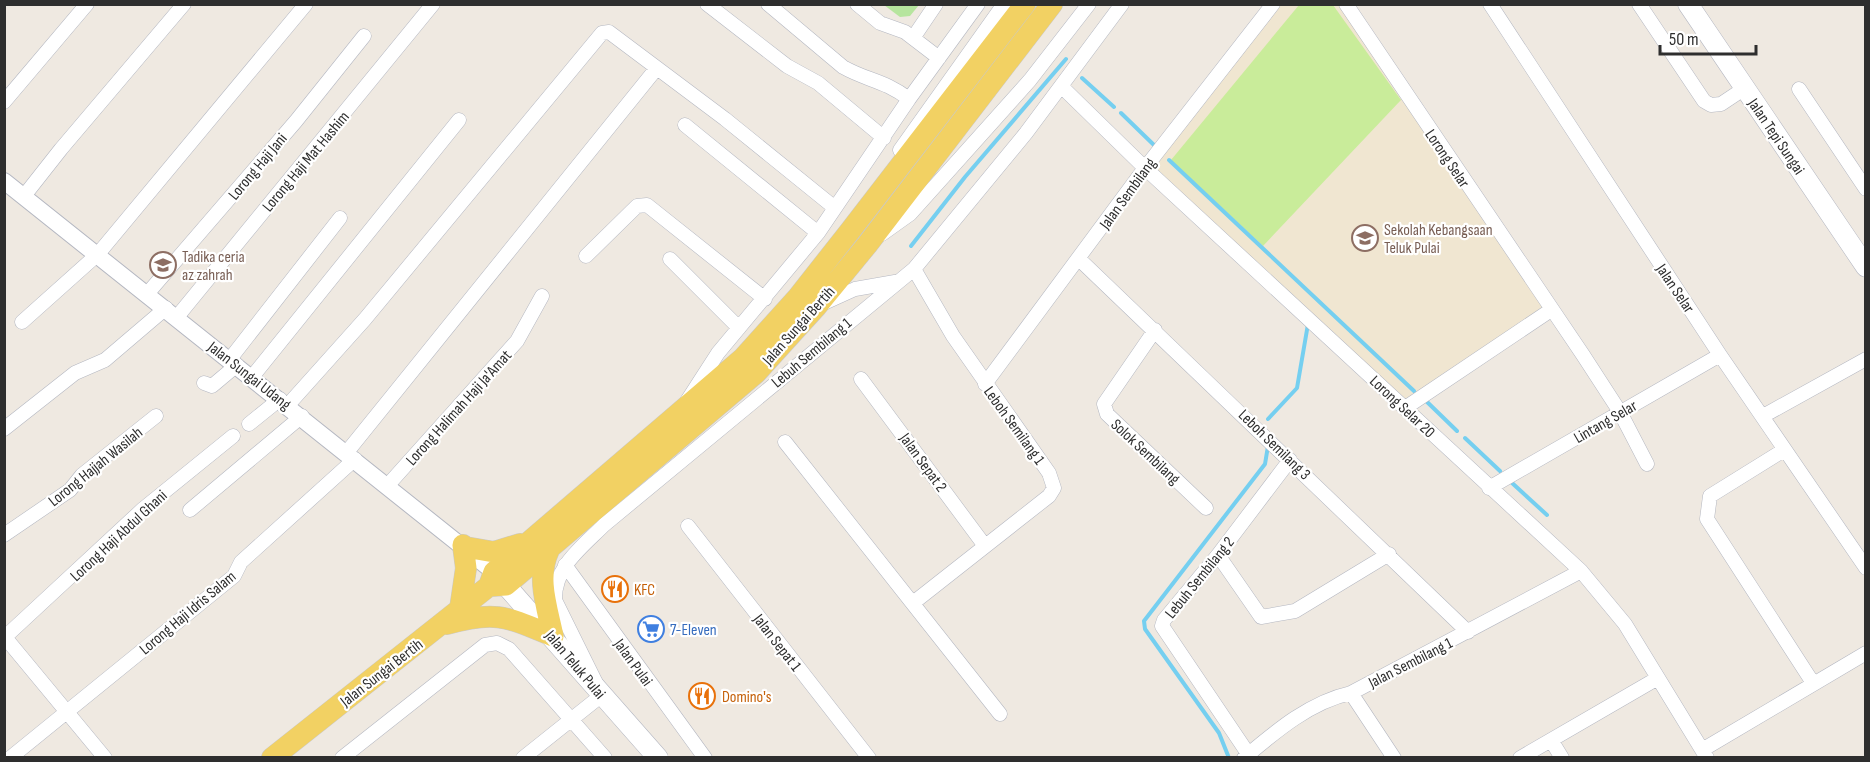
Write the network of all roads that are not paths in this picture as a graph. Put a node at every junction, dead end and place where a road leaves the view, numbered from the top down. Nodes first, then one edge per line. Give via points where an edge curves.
1 (87, 4) edge
2 (184, 4) edge
3 (306, 4) edge
4 (433, 4) edge
5 (707, 4) edge
6 (768, 4) edge
7 (857, 4) edge
8 (936, 4) edge
9 (978, 4) edge
10 (1004, 4) edge
11 (1024, 4) edge
12 (1052, 4) edge
13 (1089, 4) edge
14 (1122, 4) edge
15 (1273, 4) edge
16 (1346, 4) edge
17 (1490, 4) edge
18 (1640, 4) edge
19 (1688, 4) edge
20 (364, 36) dead end
21 (913, 38) junction
22 (939, 58) junction
23 (656, 69) junction
24 (1061, 86) junction
25 (1744, 88) junction
26 (1799, 88) dead end
27 (909, 99) junction
28 (4, 102) edge
29 (459, 120) dead end
30 (685, 125) dead end
31 (884, 138) junction
32 (1145, 168) junction
33 (4, 181) edge
34 (1866, 189) edge
35 (24, 196) junction
36 (835, 208) junction
37 (340, 218) dead end
38 (850, 231) junction
39 (818, 233) junction
40 (867, 245) junction
41 (98, 254) junction
42 (586, 256) dead end
43 (670, 259) dead end
44 (1079, 259) junction
45 (1866, 267) edge
46 (914, 269) junction
47 (897, 281) junction
48 (147, 294) junction
49 (542, 296) dead end
50 (765, 299) junction
51 (816, 307) junction
52 (1551, 310) junction
53 (171, 313) junction
54 (22, 322) dead end
55 (739, 328) junction
56 (1155, 330) junction
57 (1720, 355) junction
58 (1866, 358) edge
59 (233, 362) junction
60 (252, 377) junction
61 (861, 379) dead end
62 (204, 383) dead end
63 (985, 384) junction
64 (284, 402) junction
65 (1405, 408) junction
66 (1620, 412) junction
67 (679, 415) junction
68 (156, 416) dead end
69 (1763, 416) junction
70 (302, 417) junction
71 (249, 424) dead end
72 (4, 429) edge
73 (233, 436) dead end
74 (785, 442) dead end
75 (1784, 450) junction
76 (351, 456) junction
77 (1290, 460) junction
78 (1647, 464) dead end
79 (388, 485) junction
80 (1489, 488) junction
81 (1206, 508) dead end
82 (190, 510) dead end
83 (688, 526) dead end
84 (4, 535) edge
85 (542, 543) junction
86 (464, 546) junction
87 (985, 546) junction
88 (1389, 554) junction
89 (1218, 555) junction
90 (565, 565) junction
91 (1866, 568) edge
92 (1581, 571) junction
93 (497, 581) junction
94 (913, 603) junction
95 (460, 609) junction
96 (438, 626) junction
97 (1468, 632) junction
98 (553, 636) junction
99 (5, 637) edge
100 (1866, 653) edge
101 (1658, 678) junction
102 (1813, 683) junction
103 (1351, 693) junction
104 (602, 695) junction
105 (66, 710) junction
106 (1000, 714) dead end
107 (571, 718) junction
108 (1551, 740) junction
109 (1705, 754) edge
110 (1248, 756) edge
111 (10, 758) edge
112 (105, 758) edge
113 (272, 758) edge
114 (342, 758) edge
115 (524, 758) edge
116 (605, 758) edge
117 (658, 758) edge
118 (705, 758) edge
119 (869, 758) edge
120 (1394, 758) edge
121 (1520, 758) edge
122 (1562, 758) edge

1 - 28 street
2 - 35 street
3 - 41 street
4 - 53 street, Lorong Haji Mat Hashim
5 - 31 street via 787,66 818,83
6 - 27 street via 843,68 881,81
7 - 21 street via 880,23
8 - 21 street
9 - 22 street
10 - 38 street via 875,183
11 - 38 main road, Jalan Sungai Bertih
12 - 40 main road, Jalan Sungai Bertih
13 - 40 street via 1030,80 910,214
14 - 24 street, Lebuh Sembilang 1
15 - 32 street, Jalan Sembilang
16 - 52 street, Lorong Selar
17 - 57 street, Jalan Selar
18 - 25 street via 1704,100 1711,105 1721,104
19 - 25 main road, Jalan Tepi Sungai
20 - 48 street, Lorong Haji Jani
21 - 22 street
22 - 27 street
23 - 36 street
23 - 64 street via 609,32 602,33 365,320
23 - 76 street, Lorong Haji Idris Salam
24 - 32 street, Lorong Selar 20
24 - 46 street, Lebuh Sembilang 1
25 - 45 main road, Jalan Tepi Sungai
26 - 34 street
27 - 31 street
29 - 60 street
30 - 39 street
31 - 36 street
32 - 44 street, Jalan Sembilang
32 - 65 street, Lorong Selar 20
33 - 35 street, Jalan Sungai Udang
35 - 41 street, Jalan Sungai Udang
36 - 39 street
37 - 59 street
38 - 67 main road, Jalan Sungai Bertih via 743,358
39 - 50 street
40 - 51 main road, Jalan Sungai Bertih
41 - 48 street, Jalan Sungai Udang
41 - 54 street
42 - 50 street via 638,206 647,206
43 - 55 street
44 - 56 street, Leboh Semilang 3
44 - 63 street, Jalan Sembilang
46 - 47 street, Lebuh Sembilang 1
46 - 63 street, Leboh Semilang 1 via 937,313
47 - 51 street via 855,289
47 - 90 street, Lebuh Sembilang 1 via 604,525
48 - 53 street, Jalan Sungai Udang
49 - 79 street, Lorong Halimah Haji Ja'Amat via 517,341
50 - 55 street
51 - 85 main road, Jalan Sungai Bertih via 756,373
52 - 65 street
52 - 66 street, Lorong Selar
53 - 59 street, Jalan Sungai Udang
53 - 72 street, Lorong Haji Mat Hashim via 105,360 75,373
55 - 67 street via 694,386
56 - 77 street, Leboh Semilang 3
56 - 81 street, Solok Sembilang via 1104,404 1107,414
57 - 66 street, Lintang Selar
57 - 69 street, Jalan Selar
58 - 69 street
59 - 60 street, Jalan Sungai Udang
59 - 62 street via 212,386
60 - 64 street, Jalan Sungai Udang
61 - 87 street, Jalan Sepat 2
63 - 87 street, Leboh Semilang 1 via 1049,472 1054,488
64 - 70 street, Jalan Sungai Udang
64 - 71 street
65 - 80 street, Lorong Selar 20
66 - 78 street, Lorong Selar
66 - 80 street, Lintang Selar
67 - 85 main road, Jalan Sungai Bertih
68 - 84 street, Lorong Hajjah Wasilah via 82,475 70,490
69 - 75 street, Jalan Selar
70 - 76 street, Jalan Sungai Udang
70 - 82 street
73 - 99 street, Lorong Haji Abdul Ghani via 143,509
74 - 94 street
75 - 91 street, Jalan Selar
75 - 102 street via 1710,496 1707,519
76 - 79 street, Jalan Sungai Udang
76 - 105 street, Lorong Haji Idris Salam via 241,562 234,576
77 - 88 street, Leboh Semilang 3
77 - 89 street, Lebuh Sembilang 2
79 - 86 street, Jalan Sungai Udang
80 - 92 street, Lorong Selar 20
83 - 119 street, Jalan Sepat 1
85 - 86 main road via 494,552
85 - 93 main road, Jalan Sungai Bertih
85 - 98 main road via 542,579
86 - 93 street, Jalan Sungai Udang
86 - 95 main road via 466,568
87 - 94 street, Leboh Semilang 1
88 - 89 street via 1295,611 1274,617 1261,617
88 - 97 street, Leboh Semilang 3
89 - 110 street, Lebuh Sembilang 2 via 1162,626
90 - 104 street, Lebuh Sembilang 1 via 555,585 555,600
90 - 118 street, Jalan Pulai
92 - 97 street, Jalan Sembilang 1
92 - 101 street, Lorong Selar 20 via 1624,624
93 - 95 main road, Jalan Sungai Bertih
93 - 98 main road, Jalan Teluk Pulai
94 - 106 street
95 - 96 main road, Jalan Sungai Bertih
96 - 98 main road via 478,615 496,616
96 - 113 main road, Jalan Sungai Bertih
97 - 103 street, Jalan Sembilang 1
98 - 104 main road, Jalan Teluk Pulai
99 - 105 street
100 - 102 street
101 - 108 street
101 - 109 street, Lorong Selar 20
102 - 109 street
103 - 110 street, Jalan Sembilang 1 via 1332,697 1298,715
103 - 120 street
104 - 107 street
104 - 117 main road, Jalan Teluk Pulai
105 - 111 street, Lorong Haji Idris Salam
105 - 112 street
107 - 114 street via 509,649 497,643 485,645
107 - 115 street
107 - 116 street
108 - 121 street
108 - 122 street

